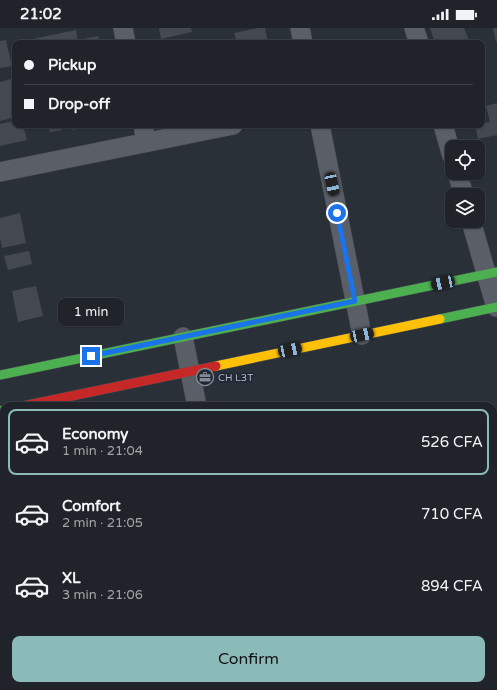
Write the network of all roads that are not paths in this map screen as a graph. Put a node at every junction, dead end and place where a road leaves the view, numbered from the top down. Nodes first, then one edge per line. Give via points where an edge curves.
1 (123, 28) edge
2 (300, 28) edge
3 (414, 28) edge
4 (125, 40) edge
5 (302, 40) edge
6 (418, 40) edge
7 (204, 128) edge
8 (321, 128) edge
9 (444, 128) edge
10 (145, 134) edge
11 (447, 140) edge
12 (0, 172) edge
13 (474, 228) edge
14 (492, 273) edge
15 (355, 301) junction
16 (496, 307) edge
17 (362, 335) junction
18 (183, 337) junction
19 (190, 371) junction
20 (0, 375) edge
21 (42, 402) edge
22 (196, 402) edge

1 - 4 street
2 - 5 street
3 - 6 street
7 - 10 street
8 - 15 street
9 - 11 street
10 - 12 street
13 - 14 street
14 - 15 street
14 - 16 street
15 - 17 street
15 - 18 street
16 - 17 street
17 - 19 street
18 - 19 street
18 - 20 street
19 - 21 street
19 - 22 street

